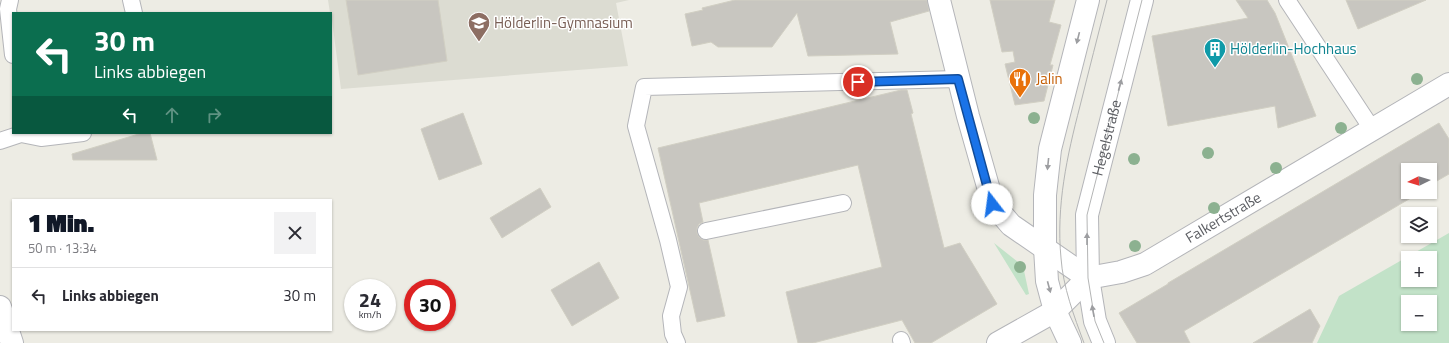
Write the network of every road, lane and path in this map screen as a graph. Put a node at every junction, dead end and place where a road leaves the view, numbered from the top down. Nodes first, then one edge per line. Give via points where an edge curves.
1 (10, 0) edge
2 (131, 0) edge
3 (939, 0) edge
4 (1088, 0) edge
5 (1142, 0) edge
6 (1287, 0) edge
7 (134, 12) edge
8 (12, 46) edge
9 (958, 79) junction
10 (1449, 84) edge
11 (1372, 129) junction
12 (18, 134) edge
13 (25, 134) edge
14 (75, 134) edge
15 (0, 141) edge
16 (843, 204) dead end
17 (706, 231) dead end
18 (1045, 248) junction
19 (1088, 278) junction
20 (0, 307) edge
21 (1055, 311) junction
22 (12, 343) edge
23 (677, 343) edge
24 (998, 343) edge
25 (1070, 343) edge
26 (1104, 343) edge

1 - 8 lane via 8,9
2 - 7 lane
3 - 9 street
4 -> 18 street via 1050,149 1045,196
19 -> 5 street, Hegelstraße via 1087,215
6 - 11 lane
9 - 18 street via 992,204 1011,225
9 - 23 lane via 644,87 636,126 673,239 679,287 671,316
10 - 11 street, Falkertstraße
11 - 19 street, Falkertstraße via 1145,264 1121,272
12 - 15 lane
13 - 14 lane via 41,138
16 - 17 lane
18 - 19 street
18 -> 21 street via 1047,281
19 - 21 street
26 -> 19 street, Hegelstraße via 1095,321
20 - 22 street
21 - 24 street
21 - 25 street

